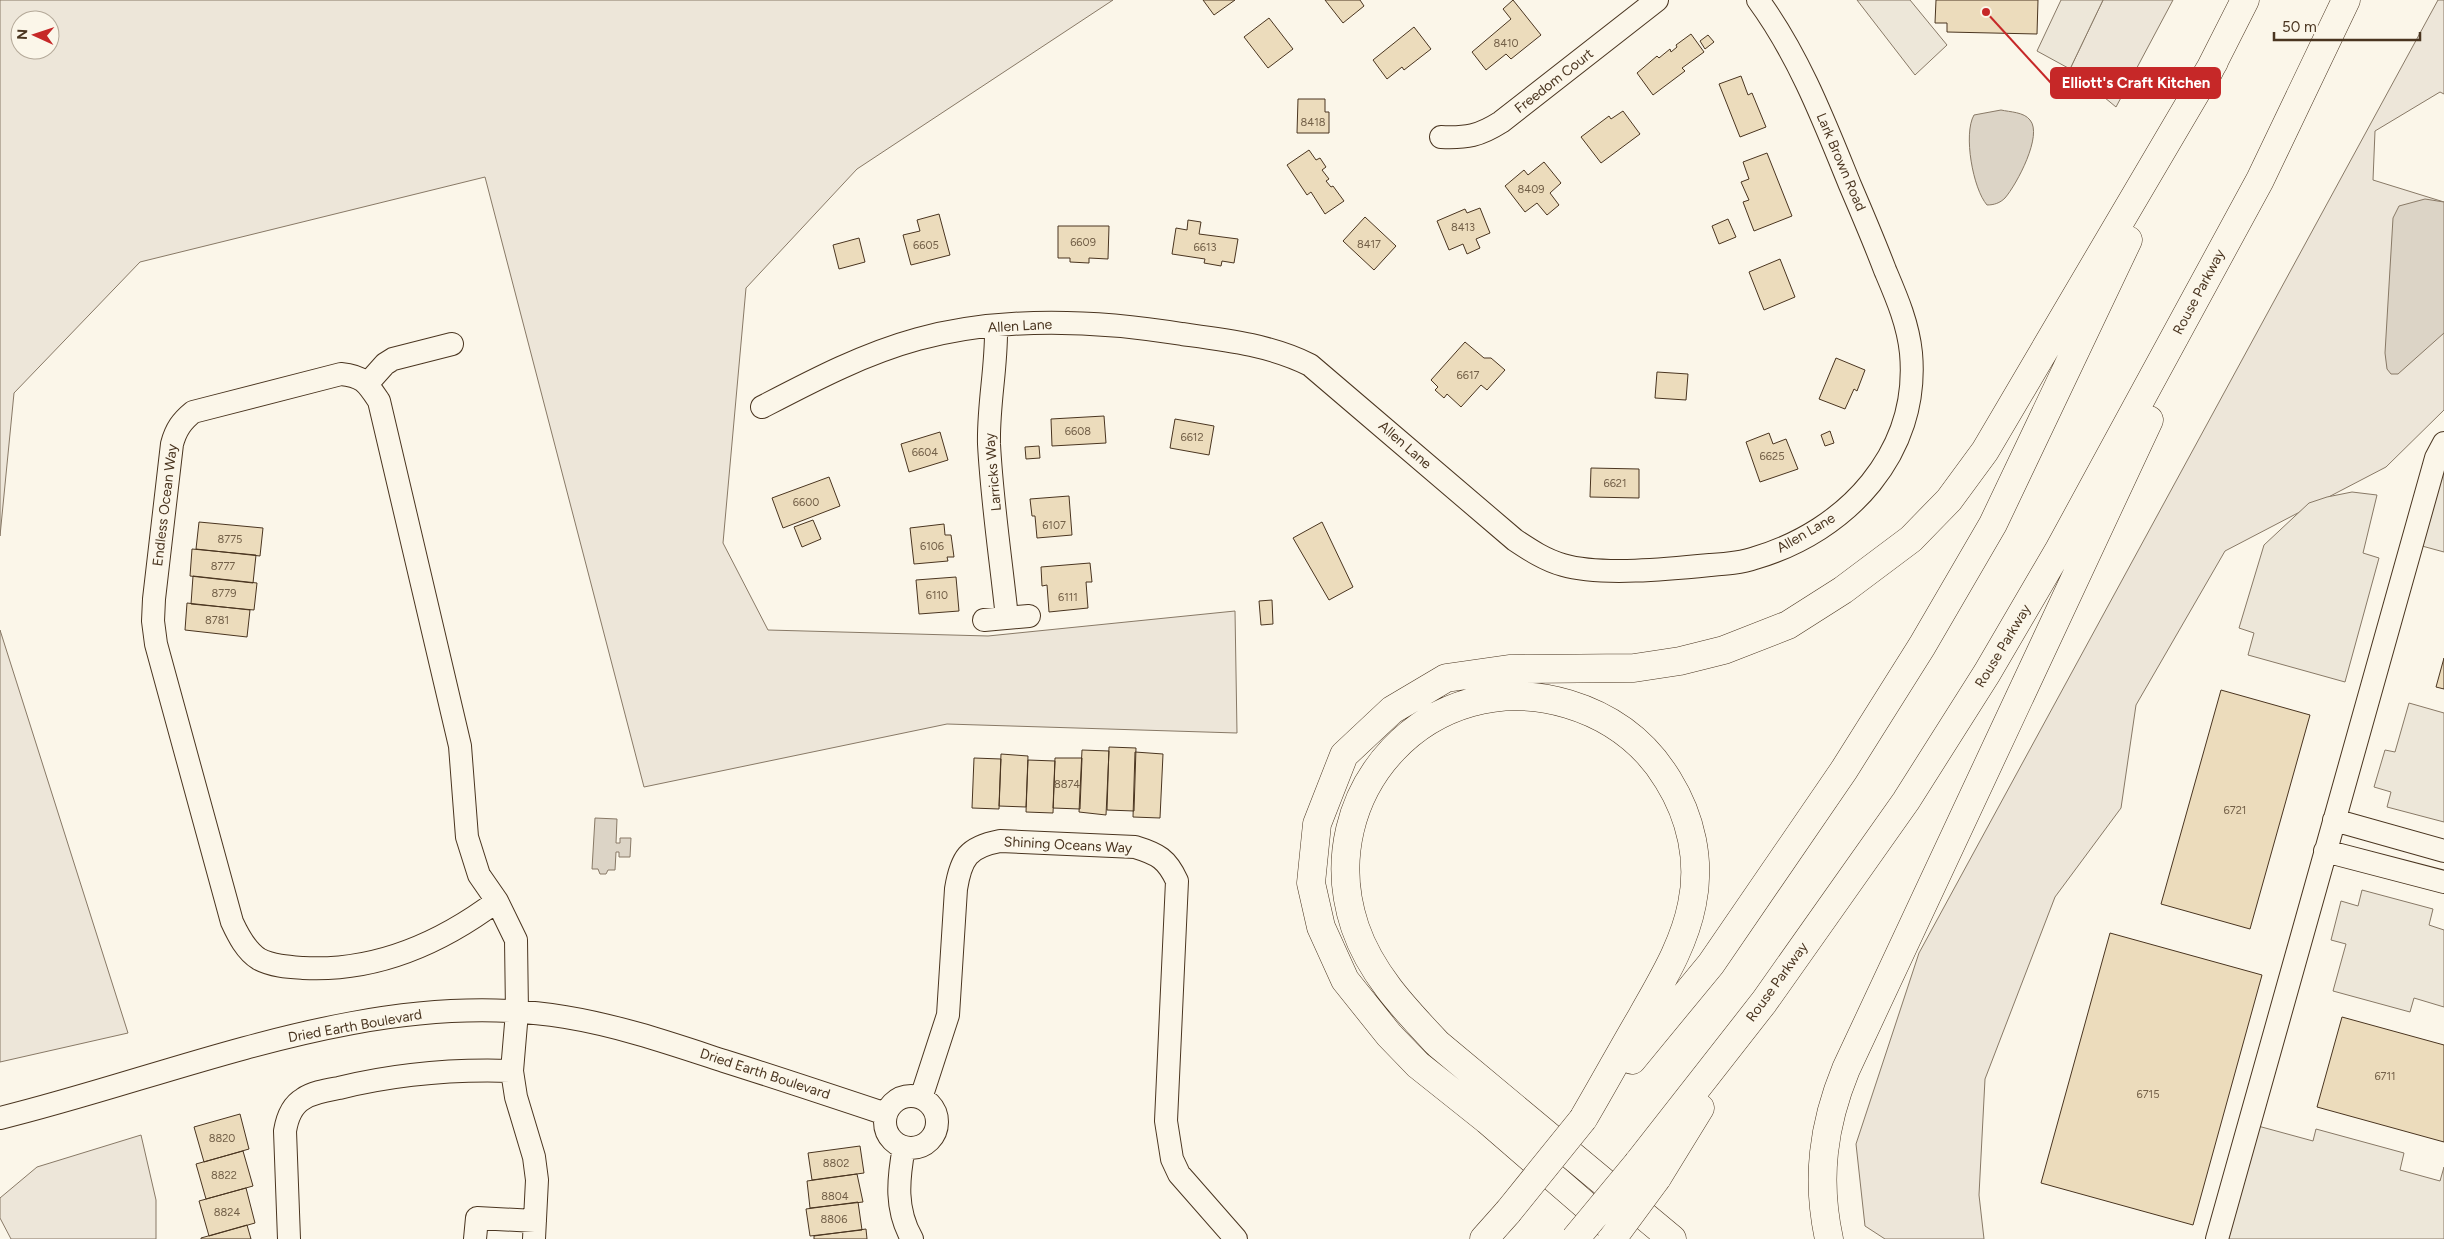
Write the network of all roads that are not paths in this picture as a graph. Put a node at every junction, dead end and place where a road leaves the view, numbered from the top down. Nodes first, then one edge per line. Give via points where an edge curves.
1 (1656, 0) edge
2 (1758, 0) edge
3 (2245, 0) edge
4 (2346, 0) edge
5 (2214, 62) junction
6 (1441, 137) dead end
7 (2260, 180) junction
8 (996, 326) junction
9 (1908, 332) joint
10 (452, 344) dead end
11 (368, 383) junction
12 (762, 407) dead end
13 (2444, 443) edge
14 (1029, 616) dead end
15 (1007, 618) junction
16 (984, 620) dead end
17 (2334, 820) junction
18 (2325, 850) junction
19 (2444, 851) edge
20 (2444, 882) edge
21 (497, 901) junction
22 (517, 1012) junction
23 (512, 1072) junction
24 (921, 1098) junction
25 (886, 1114) junction
26 (0, 1118) edge
27 (1583, 1119) junction
28 (904, 1147) junction
29 (1648, 1171) junction
30 (535, 1230) edge
31 (289, 1239) edge
32 (475, 1239) edge
33 (912, 1239) edge
34 (1236, 1239) edge
35 (1484, 1239) edge
36 (1575, 1239) edge
37 (1612, 1239) edge
38 (1625, 1239) edge
39 (1672, 1239) edge
40 (1829, 1239) edge
41 (2217, 1239) edge

1 - 6 street, Freedom Court via 1495,126 1463,138
2 - 9 street, Lark Brown Road via 1788,45 1809,87 1902,310
3 - 5 main road
4 - 7 main road, Rouse Parkway
5 - 27 main road via 1993,524 1922,646 1844,770 1711,964
5 - 38 main road via 1985,450 1949,500 1911,539 1843,590 1788,625 1724,650 1634,668 1509,669 1446,678 1392,710 1344,755 1317,824 1311,883 1321,927 1345,980 1418,1065
7 - 29 main road, Rouse Parkway via 2060,548 1987,673 1906,801
7 - 40 main road via 1832,1103 1825,1134 1822,1176
8 - 9 street, Allen Lane via 1079,323 1131,326 1228,340 1288,355 1310,365 1332,382 1515,540 1539,556 1564,566 1594,571 1690,567 1753,559 1783,548 1835,517 1859,498 1877,476 1905,421 1912,376
8 - 12 street, Allen Lane via 919,339 888,349 820,377
8 - 15 street, Larricks Way via 989,444
10 - 11 street via 393,359
11 - 21 street via 379,401 460,746 467,837 479,875
11 - 21 street, Endless Ocean Way via 355,376 341,374 194,412 183,420 172,444 154,599 156,644 232,922 258,958 269,963 308,968 338,968 374,962 415,950 440,938
13 - 17 street via 2436,458
14 - 15 street
15 - 16 street
17 - 18 street
17 - 19 street
18 - 20 street
18 - 41 street
21 - 22 street via 516,940
22 - 23 street
22 - 25 street, Dried Earth Boulevard via 564,1016 651,1037
22 - 26 street, Dried Earth Boulevard via 456,1011 395,1016 347,1025 273,1041
23 - 30 street via 534,1157 537,1180
23 - 31 street via 451,1071 407,1076 364,1082 302,1099 288,1116 285,1131
24 - 25 street via 900,1098
24 - 28 street via 929,1102 936,1114 936,1131 923,1147
24 - 34 street, Shining Oceans Way via 948,1015 959,870 973,850 1000,841 1135,847 1149,851 1160,856 1170,867 1176,881 1166,1121 1168,1141 1179,1174
25 - 28 street via 885,1126 890,1137
27 - 35 main road, bridge
27 - 39 main road via 1683,938 1696,876 1689,824 1682,804 1658,764 1618,725 1590,711 1560,702 1508,696 1479,699 1417,727 1393,749 1372,777 1351,828 1346,855 1347,891 1355,926 1380,977 1438,1044
28 - 33 street via 898,1200
29 - 36 main road, Rouse Parkway, bridge
29 - 37 main road, bridge
30 - 32 street via 477,1218

